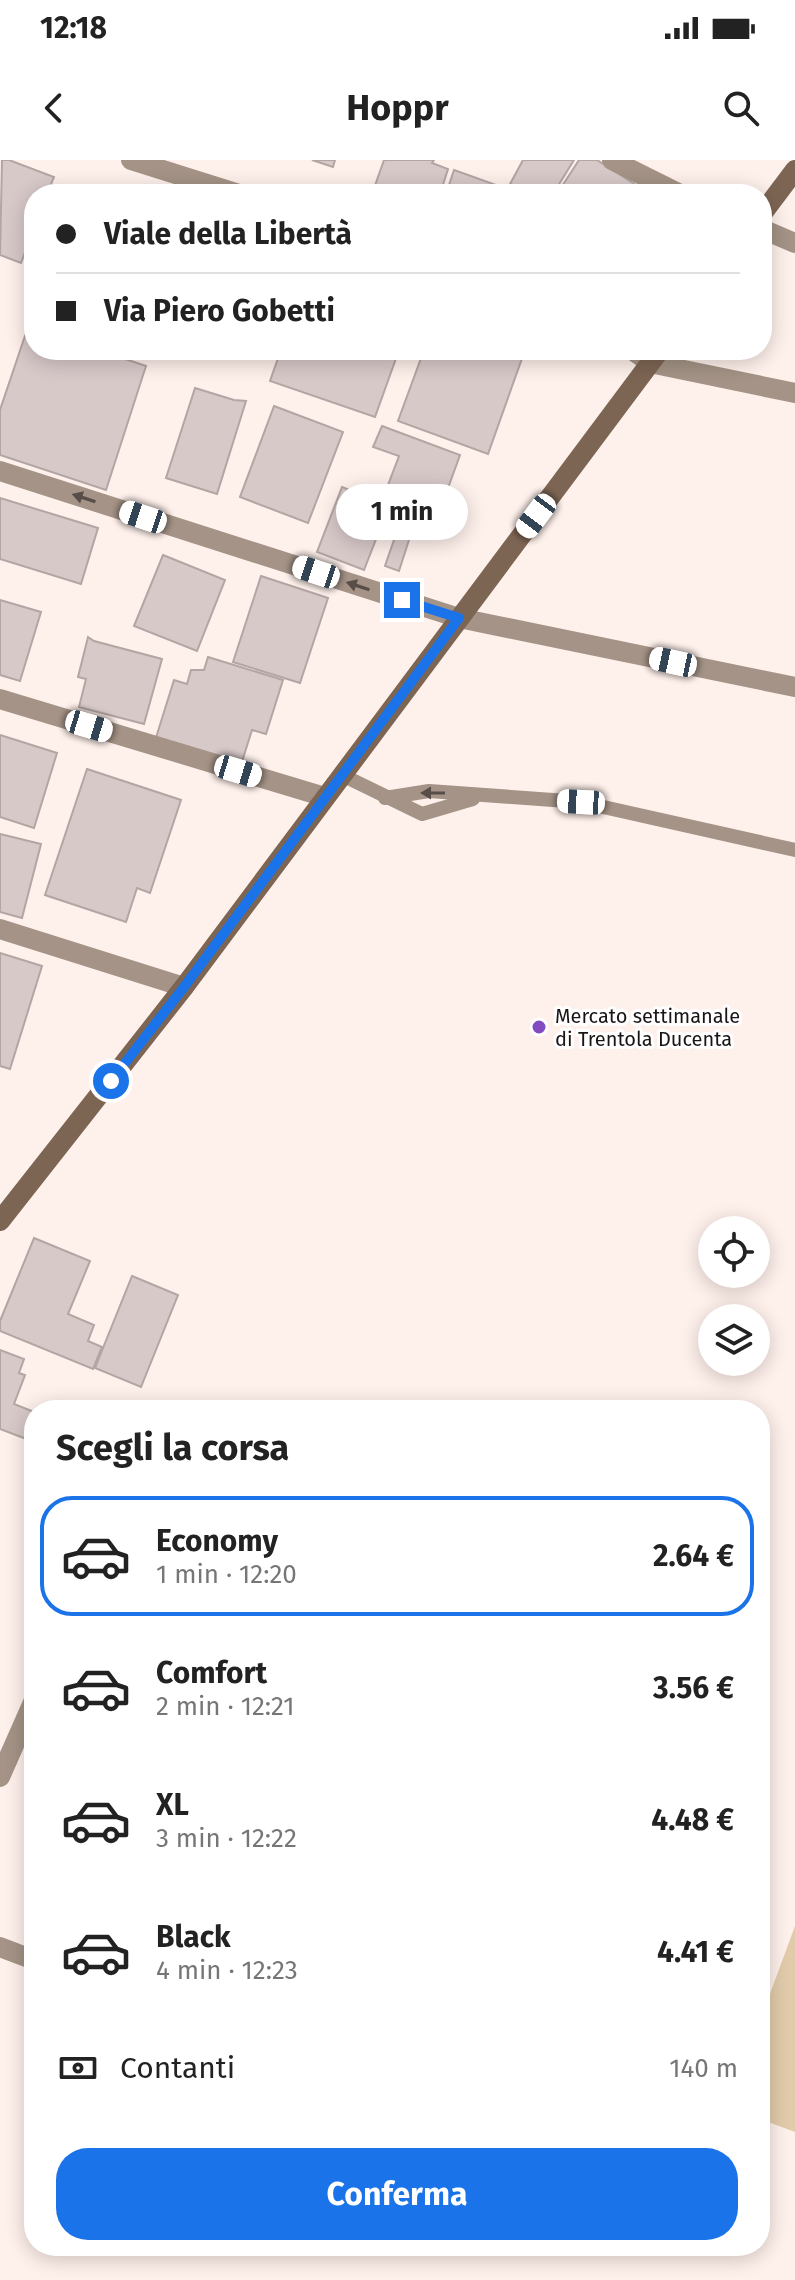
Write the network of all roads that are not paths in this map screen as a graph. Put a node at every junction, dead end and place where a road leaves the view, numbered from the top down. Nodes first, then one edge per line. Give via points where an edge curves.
1 (131, 160) edge
2 (612, 160) edge
3 (795, 170) edge
4 (207, 184) edge
5 (660, 184) edge
6 (772, 201) edge
7 (772, 233) edge
8 (795, 243) edge
9 (653, 360) edge
10 (667, 360) edge
11 (795, 393) edge
12 (0, 471) edge
13 (459, 618) junction
14 (795, 687) edge
15 (0, 699) edge
16 (342, 775) junction
17 (481, 796) junction
18 (325, 797) junction
19 (385, 798) junction
20 (795, 850) edge
21 (0, 929) edge
22 (184, 987) junction
23 (0, 1221) edge
24 (24, 1723) edge
25 (0, 1777) edge
26 (0, 1947) edge
27 (24, 1956) edge

1 - 4 street
2 - 5 street
3 - 6 main road
7 - 8 street
9 - 13 main road
10 - 11 street
13 -> 12 street
13 - 14 street
13 - 16 main road
15 - 18 street
16 - 18 main road
16 - 19 lane
17 -> 19 lane via 429,791
17 - 19 lane via 422,814
17 - 20 lane via 581,802
18 - 22 main road
21 - 22 street
22 - 23 main road
24 - 25 street
26 - 27 street

